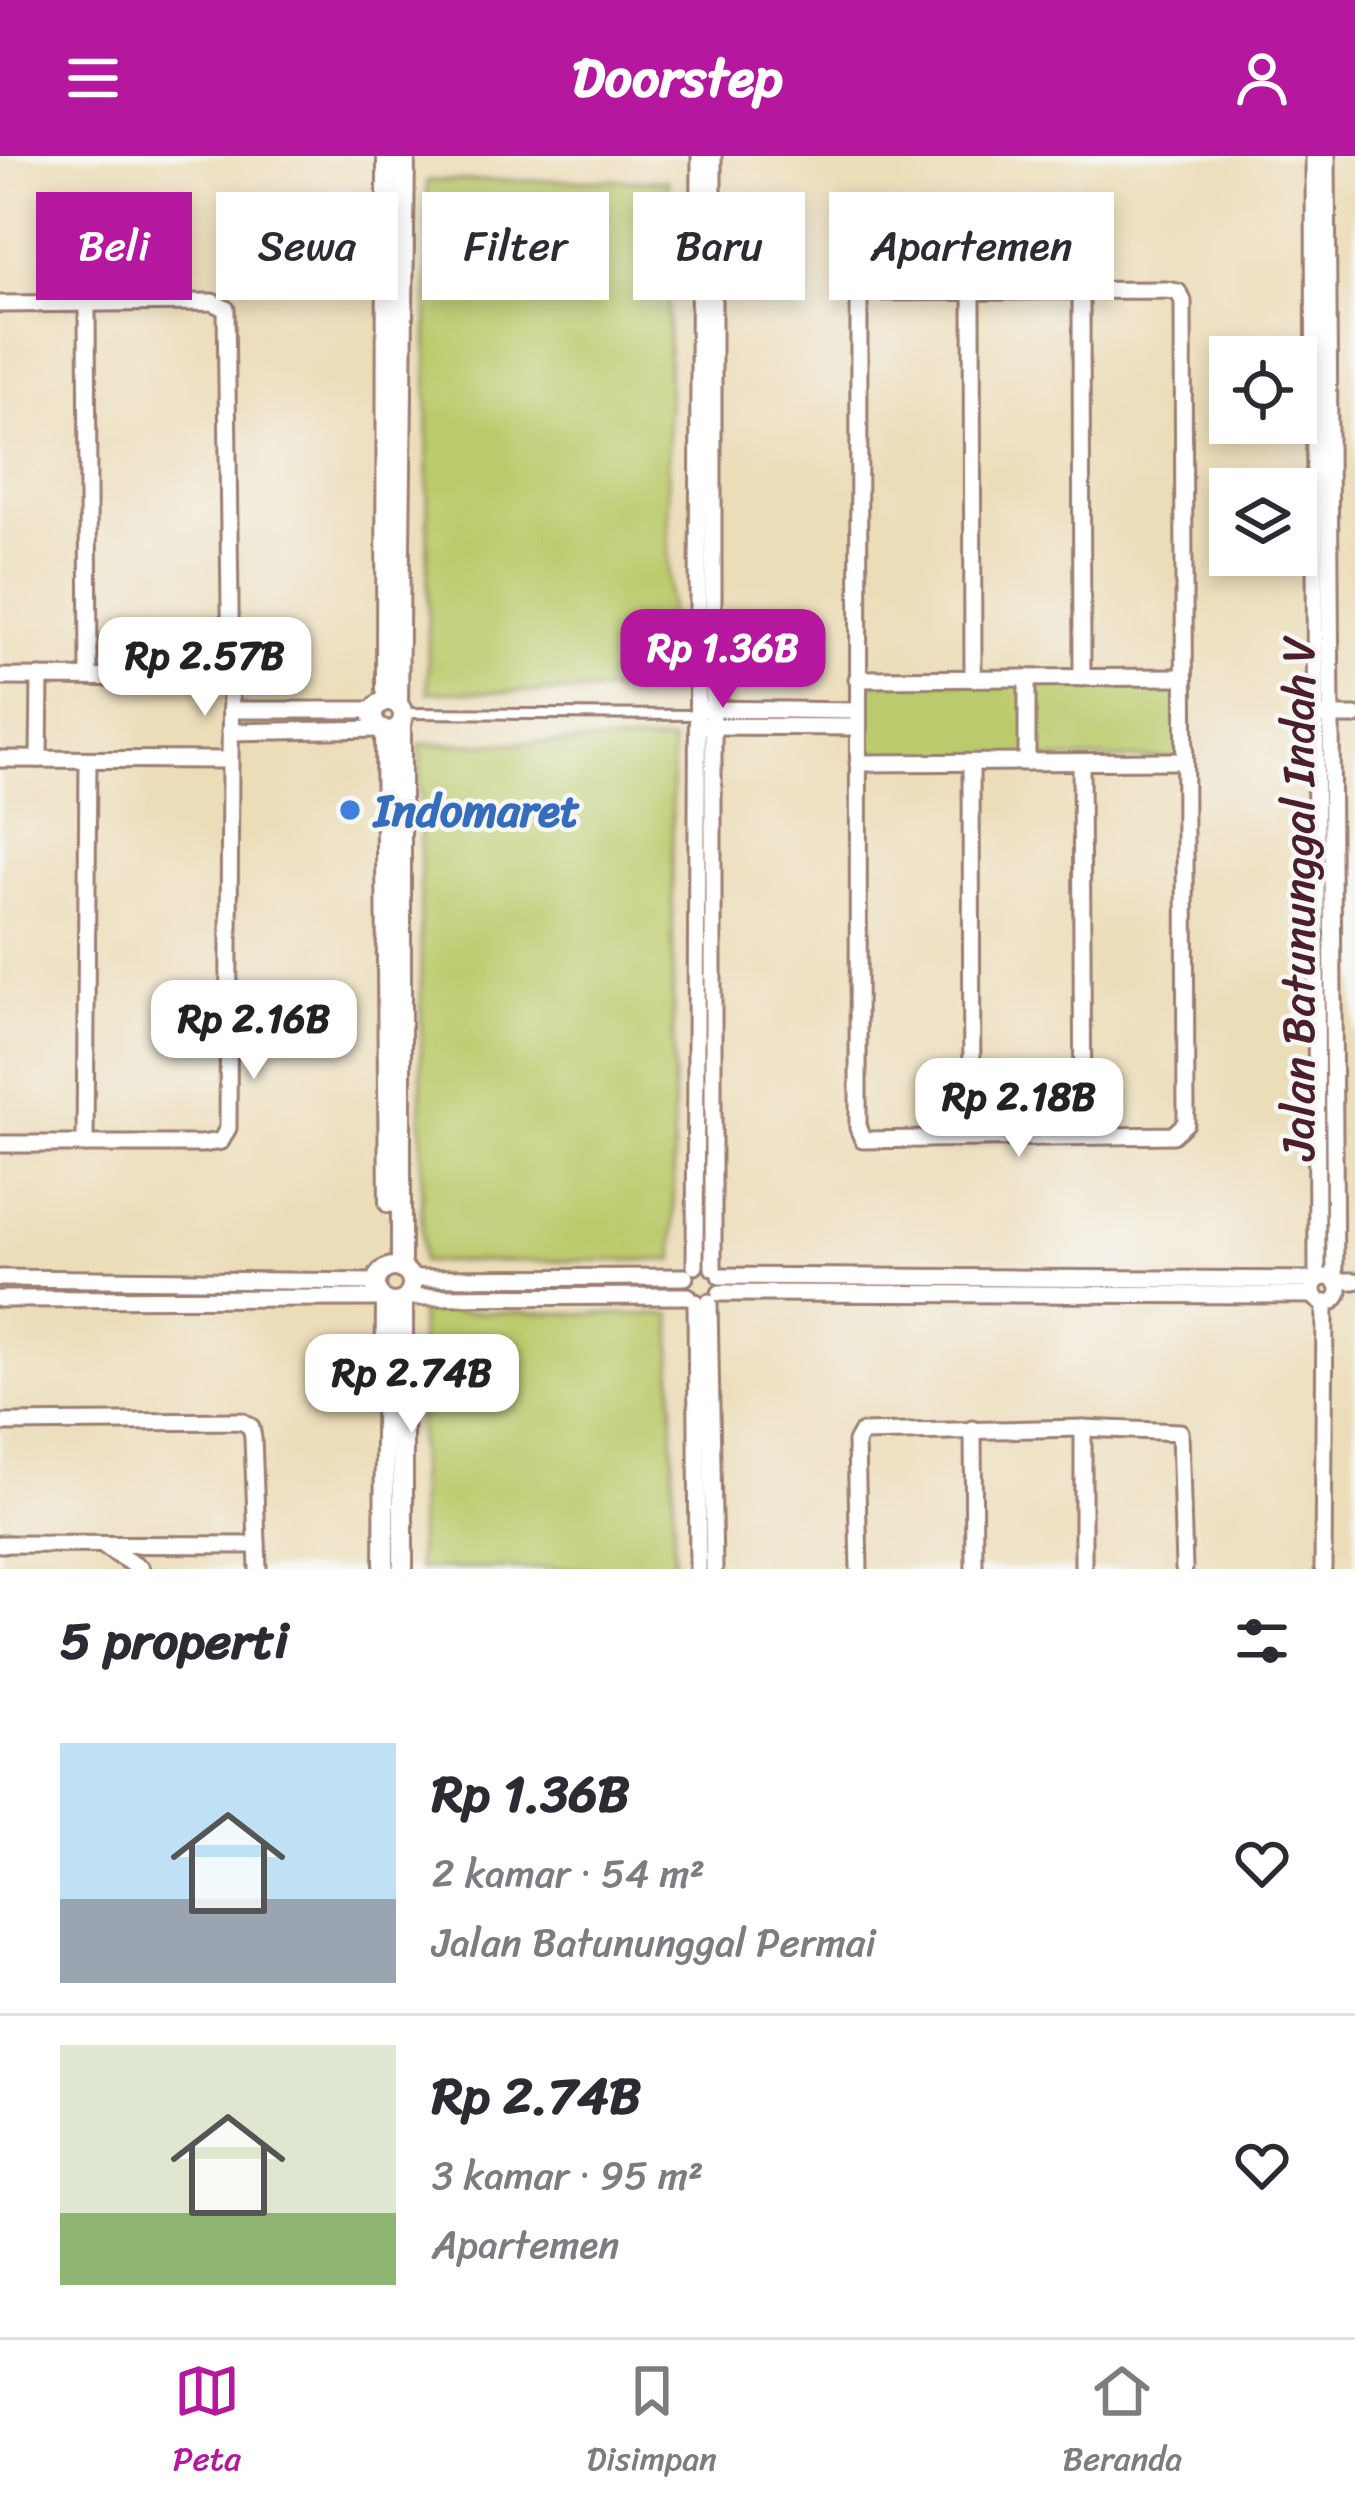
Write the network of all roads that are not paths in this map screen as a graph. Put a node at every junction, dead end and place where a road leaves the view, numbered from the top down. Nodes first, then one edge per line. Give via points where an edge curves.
1 (387, 156) edge
2 (405, 156) edge
3 (700, 156) edge
4 (712, 156) edge
5 (1314, 156) edge
6 (1328, 156) edge
7 (1114, 291) edge
8 (859, 300) edge
9 (972, 300) edge
10 (1081, 300) edge
11 (0, 304) edge
12 (87, 305) junction
13 (706, 444) junction
14 (1312, 453) junction
15 (1332, 453) junction
16 (394, 456) junction
17 (0, 677) edge
18 (40, 677) junction
19 (89, 677) junction
20 (1181, 677) junction
21 (231, 678) junction
22 (1027, 678) junction
23 (1082, 678) junction
24 (857, 679) junction
25 (973, 679) junction
26 (230, 710) junction
27 (389, 716) junction
28 (1355, 716) edge
29 (704, 717) junction
30 (858, 719) junction
31 (1312, 724) junction
32 (1335, 724) junction
33 (1355, 731) edge
34 (230, 732) junction
35 (0, 759) edge
36 (39, 759) junction
37 (88, 760) junction
38 (230, 760) junction
39 (1181, 761) junction
40 (1027, 762) junction
41 (1081, 762) junction
42 (858, 763) junction
43 (971, 763) junction
44 (696, 960) junction
45 (716, 961) junction
46 (1324, 966) junction
47 (972, 1134) junction
48 (1083, 1134) junction
49 (0, 1144) edge
50 (85, 1144) junction
51 (690, 1272) junction
52 (0, 1278) edge
53 (56, 1279) junction
54 (1355, 1281) edge
55 (394, 1287) junction
56 (708, 1290) junction
57 (1330, 1292) edge
58 (0, 1299) edge
59 (56, 1299) junction
60 (0, 1424) edge
61 (1082, 1428) junction
62 (974, 1429) junction
63 (0, 1544) edge
64 (102, 1545) junction
65 (257, 1545) junction
66 (141, 1569) edge
67 (258, 1569) edge
68 (384, 1569) edge
69 (403, 1569) edge
70 (698, 1569) edge
71 (714, 1569) edge
72 (859, 1569) edge
73 (974, 1569) edge
74 (1084, 1569) edge
75 (1184, 1569) edge
76 (1323, 1569) edge

1 - 16 street
2 - 16 street
3 - 13 street
4 - 13 street
5 - 14 street, Jalan Batununggal Indah V
6 - 15 street, Jalan Batununggal Indah V
7 - 20 street via 1166,290 1183,301
8 - 24 street
9 - 25 street
10 - 23 street
11 - 12 street
12 - 19 street
12 - 21 street via 212,302 226,309
13 - 29 street
14 - 15 lane
14 - 31 street, Jalan Batununggal Indah V
15 - 32 street, Jalan Batununggal Indah V
16 - 27 street
17 - 18 street
18 - 19 street
18 - 36 street
19 - 21 street
20 - 23 street
20 - 39 street
21 - 26 street
22 - 23 street
22 - 25 street
22 - 40 street
24 - 25 street
24 - 30 street
26 - 27 street
26 - 34 street
27 - 29 lane
27 - 34 street
27 - 55 street
28 - 32 street
29 - 30 street
29 - 44 street
29 - 45 street
30 - 42 street
31 - 32 street
31 - 46 street, Jalan Batununggal Indah V
32 - 33 street
32 - 46 street, Jalan Batununggal Indah V
34 - 38 street
35 - 36 street
36 - 37 street
37 - 38 street
37 - 50 street
38 - 50 street via 228,1129 221,1141 201,1144
39 - 41 street
39 - 48 street via 1186,1123 1172,1136
40 - 41 street
40 - 43 street
41 - 48 street
42 - 43 street
42 - 47 street via 858,1128 875,1143
43 - 47 street
44 - 45 street
44 - 51 street
45 - 56 street
46 - 57 street, Jalan Batununggal Indah V
47 - 48 street
49 - 50 street
51 - 55 street
51 - 56 street
51 - 56 street
52 - 53 street
53 - 55 street
53 - 59 lane
54 - 57 street
55 - 56 street
55 - 59 street
55 - 68 street
55 - 69 street
56 - 57 street via 1030,1284
56 - 70 street
56 - 71 street
57 - 76 street, Jalan Batununggal Indah V
58 - 59 street
60 - 65 street via 242,1420 253,1438
61 - 62 street
61 - 74 street
61 - 75 street via 1180,1432
62 - 72 street via 861,1433
62 - 73 street
63 - 64 street
64 - 65 street
64 - 66 street
65 - 67 street

